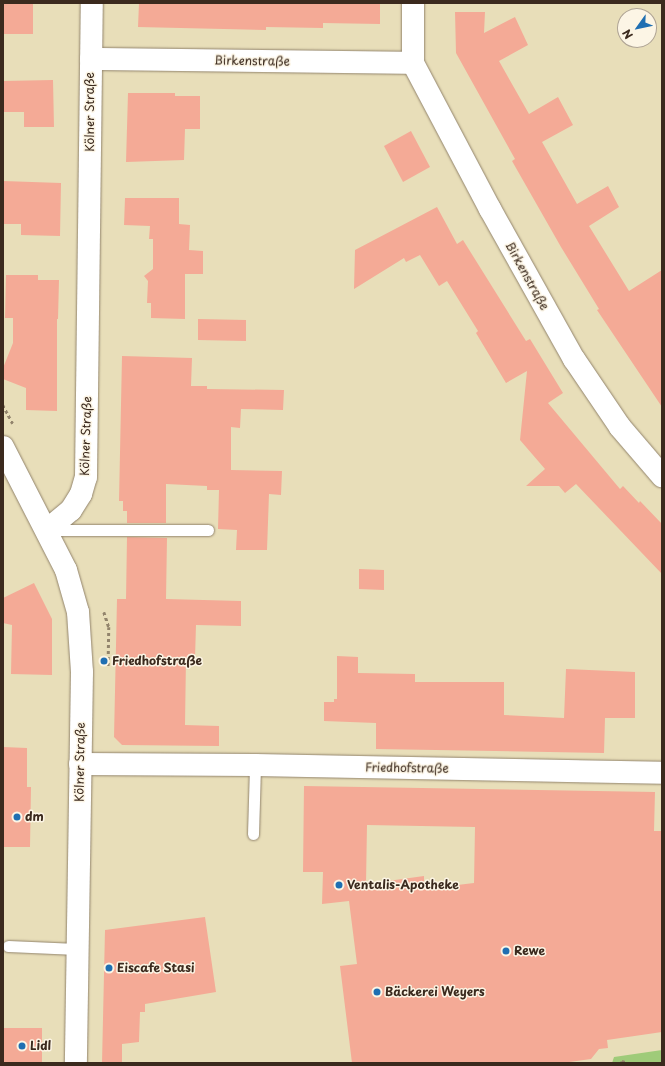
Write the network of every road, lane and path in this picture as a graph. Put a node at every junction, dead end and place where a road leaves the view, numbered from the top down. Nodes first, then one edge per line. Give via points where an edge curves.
1 (92, 3) edge
2 (413, 3) edge
3 (91, 59) junction
4 (413, 63) junction
5 (3, 447) edge
6 (662, 476) edge
7 (47, 530) junction
8 (208, 530) dead end
9 (80, 764) junction
10 (255, 765) junction
11 (662, 773) edge
12 (253, 834) dead end
13 (8, 946) dead end
14 (77, 949) junction
15 (76, 1063) edge
16 (621, 1063) edge
17 (628, 1063) edge

1 - 3 street, Kölner Straße
2 - 4 street, Birkenstraße
3 - 4 street, Birkenstraße
3 - 7 street, Kölner Straße via 86,477 81,494 71,510
4 - 6 street, Birkenstraße via 490,209 574,359 620,427
5 - 7 street
7 - 8 lane
7 - 9 street, Kölner Straße via 66,570 78,612 82,672
9 - 10 street, Friedhofstraße
9 - 14 street, Kölner Straße
10 - 11 street, Friedhofstraße
10 - 12 lane
13 - 14 lane
14 - 15 street, Kölner Straße
16 - 17 path

